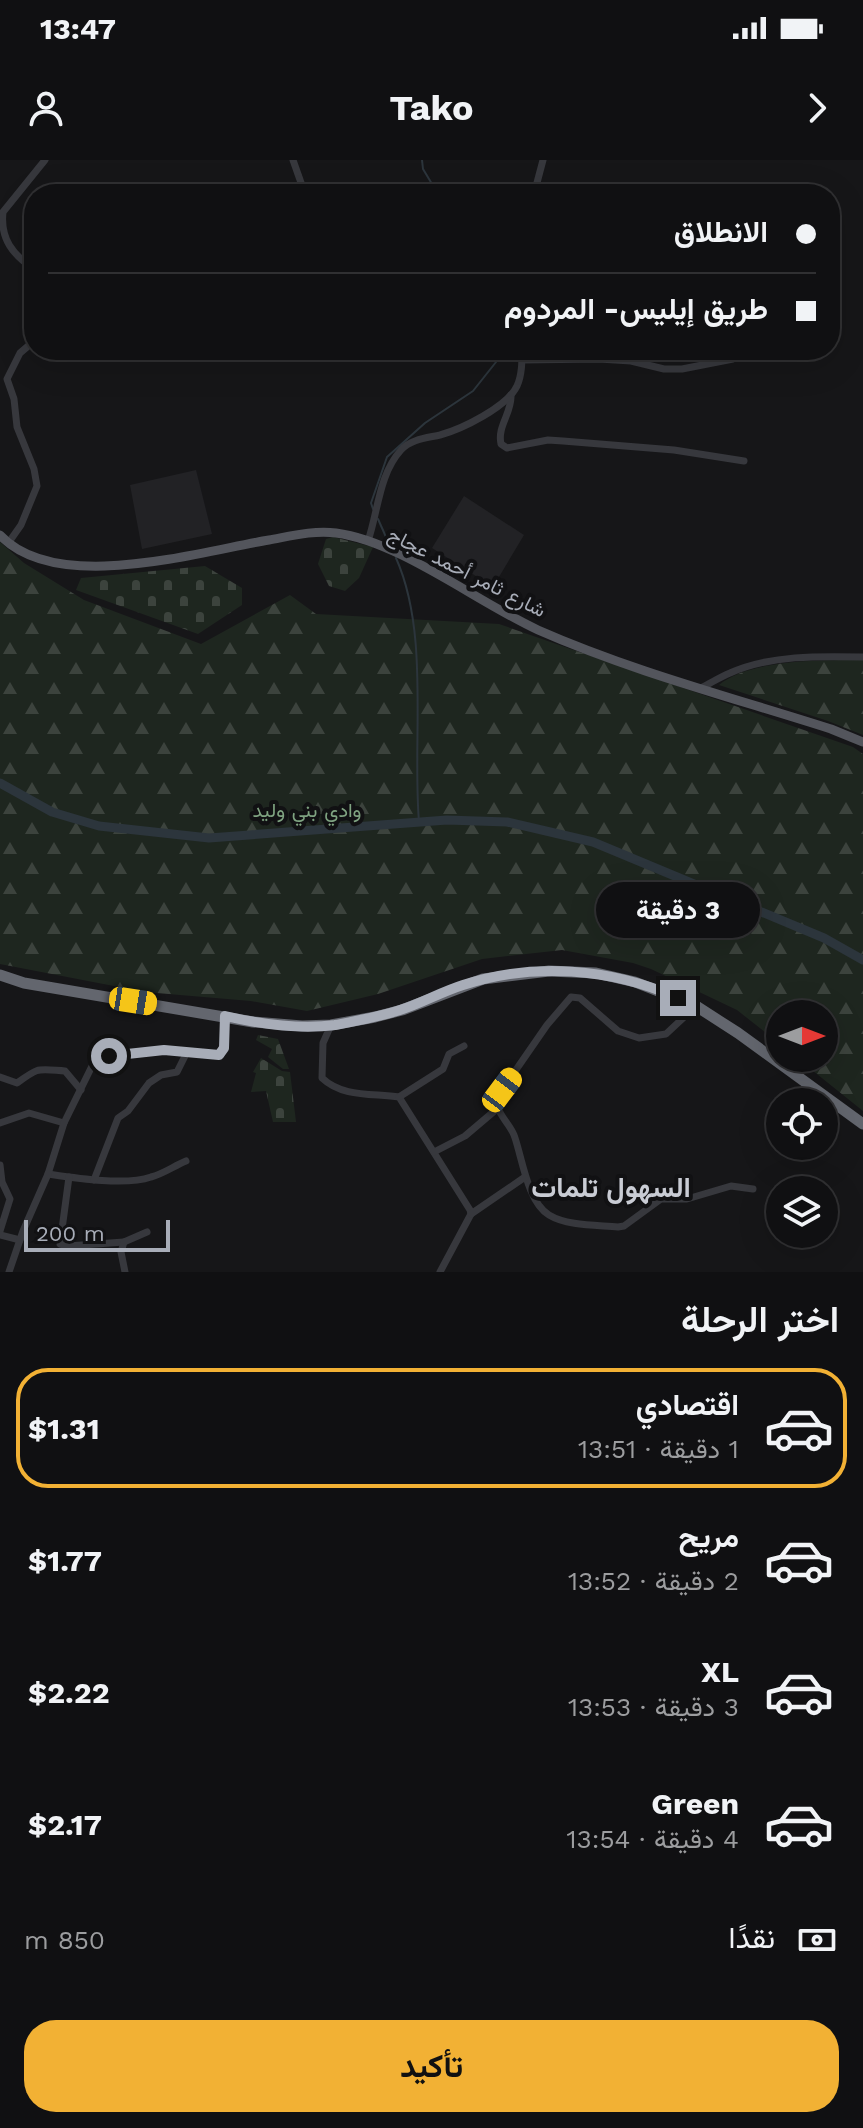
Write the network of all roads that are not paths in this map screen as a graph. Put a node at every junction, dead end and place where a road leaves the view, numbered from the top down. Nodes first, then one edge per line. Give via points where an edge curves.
1 (45, 160) edge
2 (293, 160) edge
3 (543, 160) edge
4 (26, 184) edge
5 (301, 184) edge
6 (537, 184) edge
7 (24, 186) edge
8 (24, 261) edge
9 (24, 350) edge
10 (522, 360) edge
11 (615, 360) edge
12 (728, 360) edge
13 (511, 395) junction
14 (744, 461) dead end
15 (0, 535) edge
16 (368, 541) junction
17 (9, 542) junction
18 (863, 657) edge
19 (701, 688) junction
20 (863, 742) edge
21 (0, 975) edge
22 (696, 1006) junction
23 (225, 1016) junction
24 (331, 1025) junction
25 (464, 1046) dead end
26 (187, 1052) junction
27 (0, 1077) edge
28 (81, 1090) junction
29 (399, 1097) junction
30 (498, 1108) junction
31 (0, 1123) edge
32 (64, 1123) junction
33 (863, 1124) edge
34 (434, 1152) junction
35 (186, 1161) dead end
36 (0, 1165) edge
37 (48, 1174) junction
38 (69, 1177) junction
39 (525, 1177) junction
40 (94, 1180) junction
41 (753, 1189) dead end
42 (471, 1214) junction
43 (147, 1232) dead end
44 (0, 1233) edge
45 (20, 1240) junction
46 (124, 1242) junction
47 (9, 1272) edge
48 (125, 1272) edge
49 (440, 1272) edge

1 - 4 street
2 - 5 street
3 - 6 street
7 - 8 street via 1,221 5,241
9 - 17 street via 7,379 37,486
10 - 13 street
11 - 12 street via 664,369
13 - 14 street via 499,435 507,448 548,440
13 - 16 street via 454,430 402,449 384,478
15 - 17 main road, شارع ثامر أحمد عجاج
16 - 17 main road, شارع ثامر أحمد عجاج via 309,533 98,567 51,563
16 - 19 main road, شارع ثامر أحمد عجاج via 535,628
18 - 19 street via 783,660 733,671
19 - 20 main road, شارع ثامر أحمد عجاج
21 - 23 highway
22 - 24 highway via 635,982 549,971 483,979 402,1010
22 - 30 street via 666,1034 639,1038 618,1031 580,998 571,997 502,1090
22 - 33 highway
23 - 24 highway
23 - 26 street via 221,1053
24 - 29 street via 321,1057 324,1081 368,1096
25 - 29 street via 449,1054 443,1069
26 - 28 street via 100,1058
26 - 40 street via 177,1072 149,1083 119,1116
27 - 28 street via 17,1083 29,1072 65,1071
28 - 32 street
29 - 34 street
30 - 34 street via 465,1136
30 - 39 street via 515,1137
31 - 32 street via 29,1113
32 - 37 street
34 - 42 street
35 - 40 street via 149,1178
36 - 44 street via 10,1199
37 - 38 street
37 - 45 street
38 - 40 street
38 - 46 street via 60,1244
39 - 41 street via 549,1215 618,1227 661,1199 687,1199 731,1186
39 - 42 street
42 - 49 street
43 - 46 street
44 - 45 street
45 - 47 street
46 - 48 street

